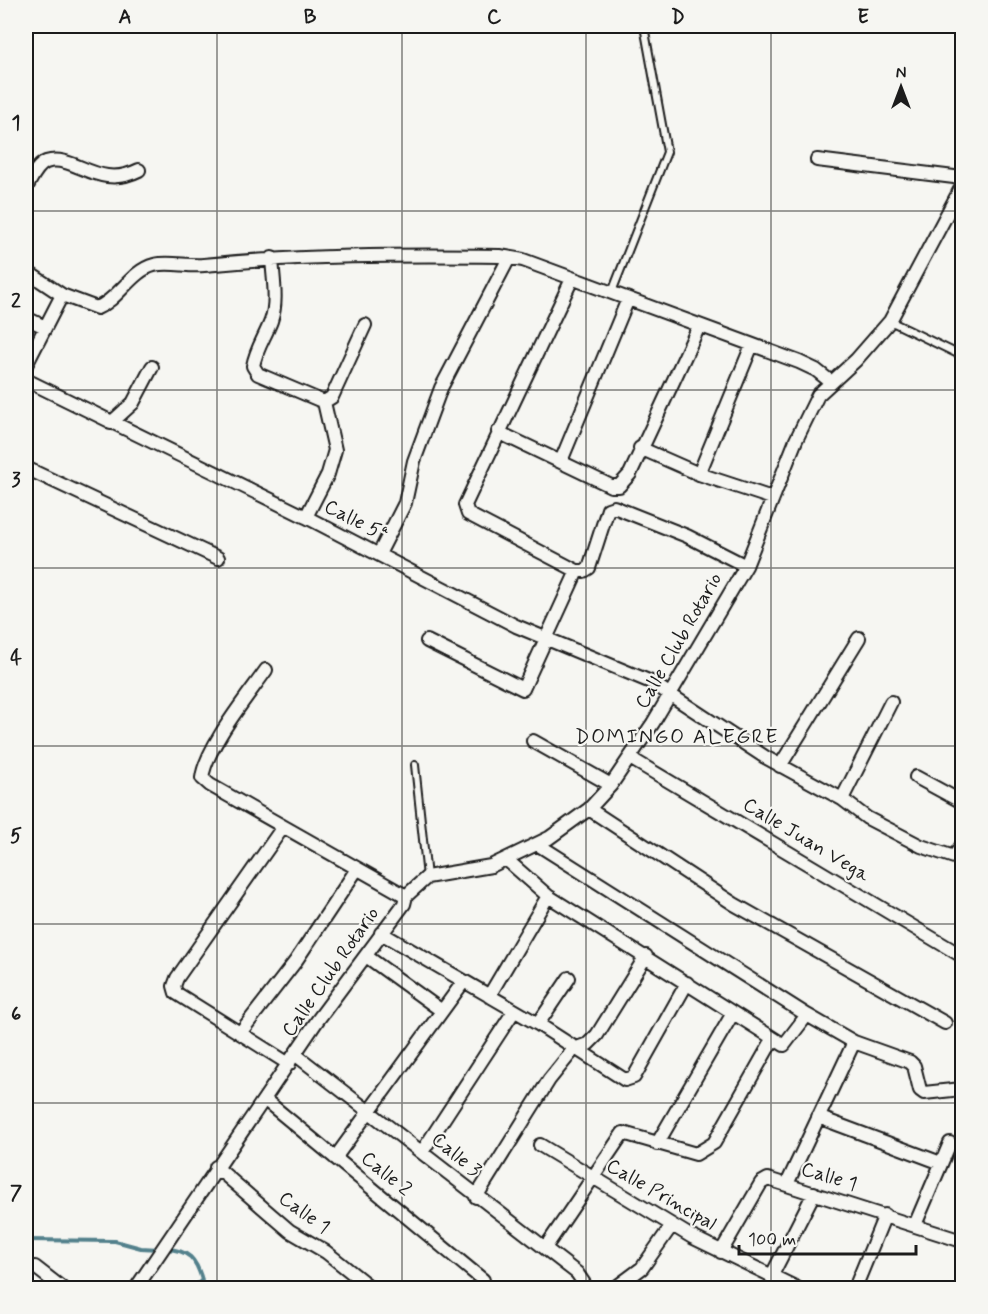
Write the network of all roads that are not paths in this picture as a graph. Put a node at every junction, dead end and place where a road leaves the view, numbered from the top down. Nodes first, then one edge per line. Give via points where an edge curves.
1 (644, 26) edge
2 (817, 160) dead end
3 (139, 170) dead end
4 (963, 178) edge
5 (963, 186) edge
6 (26, 188) edge
7 (272, 258) junction
8 (509, 258) junction
9 (26, 271) edge
10 (572, 279) junction
11 (612, 292) junction
12 (62, 295) junction
13 (628, 299) junction
14 (26, 318) edge
15 (890, 321) junction
16 (365, 325) dead end
17 (699, 326) junction
18 (45, 327) junction
19 (752, 345) junction
20 (963, 356) edge
21 (26, 365) edge
22 (152, 367) dead end
23 (26, 380) edge
24 (831, 382) junction
25 (324, 402) junction
26 (111, 423) junction
27 (498, 432) junction
28 (639, 448) junction
29 (561, 461) junction
30 (26, 468) edge
31 (699, 474) junction
32 (619, 486) junction
33 (772, 498) junction
34 (614, 507) junction
35 (306, 517) junction
36 (379, 555) junction
37 (218, 558) dead end
38 (746, 566) junction
39 (577, 571) junction
40 (547, 638) junction
41 (860, 638) dead end
42 (427, 641) dead end
43 (266, 670) dead end
44 (668, 695) junction
45 (891, 702) dead end
46 (533, 741) dead end
47 (630, 758) junction
48 (415, 765) dead end
49 (780, 765) junction
50 (916, 777) dead end
51 (611, 785) junction
52 (842, 799) junction
53 (963, 802) edge
54 (589, 809) junction
55 (283, 827) junction
56 (537, 844) junction
57 (963, 845) edge
58 (958, 858) edge
59 (507, 860) junction
60 (357, 869) junction
61 (427, 878) junction
62 (406, 896) junction
63 (548, 896) junction
64 (381, 933) junction
65 (366, 956) junction
66 (646, 956) junction
67 (963, 956) edge
68 (569, 978) dead end
69 (464, 981) junction
70 (687, 983) junction
71 (489, 996) junction
72 (442, 1011) junction
73 (514, 1011) junction
74 (733, 1012) junction
75 (807, 1016) junction
76 (945, 1023) dead end
77 (538, 1024) junction
78 (240, 1033) junction
79 (773, 1039) junction
80 (854, 1042) junction
81 (574, 1049) junction
82 (293, 1060) junction
83 (963, 1089) edge
84 (264, 1099) junction
85 (369, 1112) junction
86 (818, 1118) junction
87 (950, 1143) dead end
88 (657, 1144) junction
89 (540, 1145) dead end
90 (422, 1152) junction
91 (335, 1158) junction
92 (941, 1163) junction
93 (216, 1167) junction
94 (593, 1178) junction
95 (787, 1185) junction
96 (814, 1193) junction
97 (476, 1197) junction
98 (885, 1215) junction
99 (672, 1225) junction
100 (915, 1225) junction
101 (963, 1241) edge
102 (545, 1248) junction
103 (721, 1252) junction
104 (35, 1267) dead end
105 (771, 1277) junction
106 (483, 1280) dead end
107 (62, 1288) edge
108 (136, 1288) edge
109 (371, 1288) edge
110 (587, 1288) edge
111 (615, 1288) edge
112 (797, 1288) edge
113 (855, 1288) edge

1 - 11 lane via 667,152
2 - 4 street
3 - 6 street via 112,178 47,162 39,167
5 - 15 street, Calle Club Rotario
7 - 8 street
7 - 12 street via 153,265 109,303 97,308
7 - 25 street via 272,320 254,366 258,374
8 - 10 street
8 - 36 street via 441,388 414,461 405,503
9 - 12 street
10 - 11 street
10 - 27 street
11 - 13 street
12 - 18 street
13 - 17 street
13 - 29 street
14 - 18 street
15 - 20 lane
15 - 24 street, Calle Club Rotario
16 - 25 street via 332,397
17 - 19 street
17 - 28 street
18 - 21 street
19 - 24 street via 816,370
19 - 31 street
22 - 26 street via 133,403
23 - 26 street, Calle 5ª
24 - 33 street, Calle Club Rotario via 818,395
25 - 35 street via 335,450 328,474
26 - 35 street, Calle 5ª
27 - 29 street
27 - 39 street via 465,505 468,514
28 - 31 street
28 - 32 street via 630,474
29 - 32 street via 611,486
30 - 37 street
31 - 33 street
32 - 34 street
33 - 38 street, Calle Club Rotario
34 - 38 street
34 - 39 street via 608,509 589,568
35 - 36 street, Calle 5ª
36 - 40 street, Calle 5ª
38 - 44 street, Calle Club Rotario
39 - 40 street
40 - 42 street via 523,689
40 - 44 street, Calle 5ª via 651,682
41 - 49 street
43 - 55 street via 229,723 203,768 202,778
44 - 47 street, Calle Club Rotario
44 - 49 street, Calle 5ª
45 - 52 street
46 - 51 street
47 - 51 street, Calle Club Rotario
47 - 67 street, Calle Juan Vega
48 - 61 lane
49 - 52 street, Calle 5ª
50 - 53 street
51 - 54 street, Calle Club Rotario
52 - 58 street, Calle 5ª via 867,818 921,846
54 - 56 street, Calle Club Rotario
54 - 76 street via 734,904
55 - 60 street
55 - 78 street, Calle 3 via 174,986 176,993
56 - 59 street, Calle Club Rotario
56 - 75 street
57 - 58 street
59 - 61 street, Calle Club Rotario
59 - 63 street
60 - 62 street
60 - 78 street via 295,962
61 - 62 street, Calle Club Rotario
62 - 64 street, Calle Club Rotario
63 - 66 street
63 - 71 street
64 - 65 street, Calle Club Rotario
64 - 69 street
65 - 72 street
65 - 82 street, Calle Club Rotario
66 - 70 street
66 - 81 street via 597,1035 588,1044
68 - 77 street
69 - 71 street
69 - 72 street
70 - 74 street
70 - 81 street via 630,1080
71 - 73 street
72 - 85 street
73 - 77 street
73 - 90 street
74 - 79 street
74 - 88 street
75 - 79 street via 784,1045
75 - 80 street
77 - 81 street
78 - 82 street, Calle 3
79 - 88 street via 714,1143 696,1154
80 - 83 street via 910,1062 924,1093
80 - 86 street
81 - 97 street via 549,1080
82 - 84 street, Calle Club Rotario
82 - 85 street, Calle 3
84 - 91 street, Calle 2
84 - 93 street, Calle Club Rotario
85 - 90 street, Calle 3
85 - 91 street
86 - 92 street
86 - 95 street
87 - 92 street
88 - 94 street via 623,1133
89 - 94 street, Calle Principal
90 - 97 street, Calle 3
91 - 106 street, Calle 2
92 - 100 street
93 - 108 street, Calle Club Rotario
93 - 109 street, Calle 1 via 290,1231 326,1252
94 - 99 street, Calle Principal
94 - 102 street
95 - 96 street, Calle 1
95 - 103 street, Calle 1 via 768,1179 761,1183
96 - 98 street, Calle 1
96 - 105 street
97 - 102 street, Calle 3
98 - 100 street, Calle 1
98 - 113 street
99 - 103 street, Calle Principal
99 - 111 street via 642,1268
100 - 101 street, Calle 1
102 - 110 street, Calle 3 via 576,1273
103 - 105 street, Calle Principal
104 - 107 street
105 - 112 street, Calle Principal

